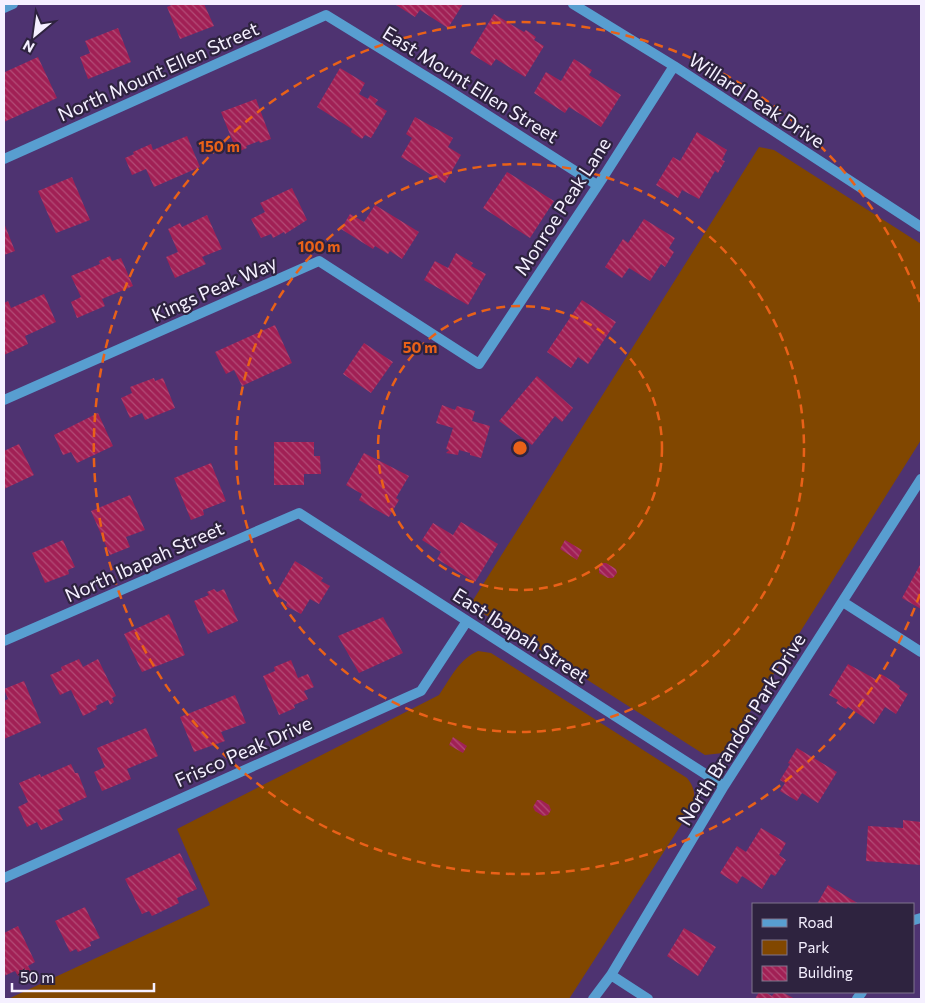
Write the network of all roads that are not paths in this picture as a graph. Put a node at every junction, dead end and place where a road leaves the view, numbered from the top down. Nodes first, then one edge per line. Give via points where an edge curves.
1 (13, 4) edge
2 (573, 4) edge
3 (4, 8) edge
4 (326, 15) joint
5 (674, 66) junction
6 (4, 159) edge
7 (596, 185) junction
8 (921, 227) edge
9 (479, 364) joint
10 (4, 400) edge
11 (921, 479) edge
12 (299, 513) joint
13 (843, 602) junction
14 (467, 621) junction
15 (4, 641) edge
16 (921, 652) edge
17 (724, 786) junction
18 (4, 878) edge
19 (611, 975) junction
20 (593, 999) edge
21 (648, 999) edge

1 - 3 street
2 - 5 street, Willard Peak Drive
4 - 6 street, North Mount Ellen Street
4 - 7 street, East Mount Ellen Street
5 - 7 street, Monroe Peak Lane
5 - 8 street, Willard Peak Drive
7 - 9 street, Monroe Peak Lane
9 - 10 street, Kings Peak Way via 319,261
11 - 13 street, North Brandon Park Drive
12 - 14 street, East Ibapah Street
12 - 15 street, North Ibapah Street
13 - 16 street
13 - 17 street, North Brandon Park Drive
14 - 17 street, East Ibapah Street
14 - 18 street, Frisco Peak Drive via 421,691
17 - 19 street, North Brandon Park Drive
19 - 20 street, North Brandon Park Drive
19 - 21 street

